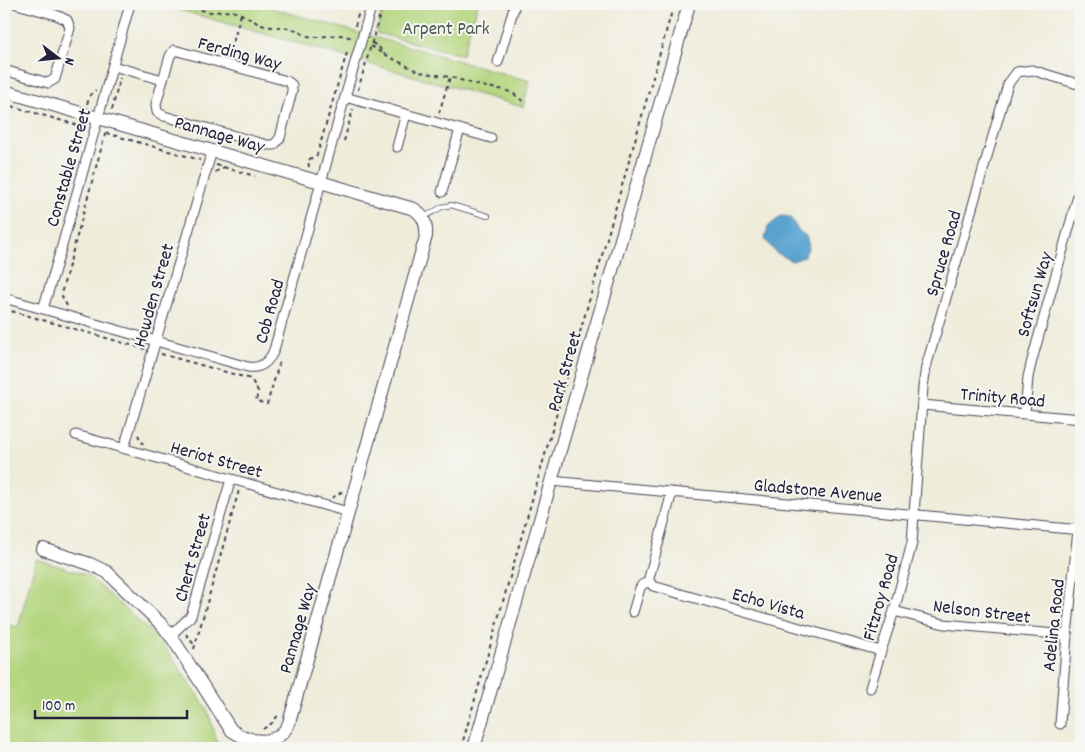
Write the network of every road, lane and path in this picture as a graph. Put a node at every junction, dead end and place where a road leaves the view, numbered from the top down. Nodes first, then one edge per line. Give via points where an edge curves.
1 (17, 4) edge
2 (130, 4) edge
3 (186, 4) edge
4 (361, 4) edge
5 (372, 4) edge
6 (383, 4) edge
7 (515, 4) edge
8 (674, 4) edge
9 (689, 4) edge
10 (242, 14) junction
11 (354, 28) dead end
12 (353, 32) dead end
13 (352, 37) junction
14 (361, 39) junction
15 (371, 44) junction
16 (498, 62) dead end
17 (227, 65) junction
18 (112, 66) junction
19 (123, 68) junction
20 (4, 70) edge
21 (163, 80) junction
22 (98, 82) dead end
23 (1081, 85) edge
24 (4, 91) edge
25 (345, 97) junction
26 (355, 100) junction
27 (524, 102) dead end
28 (4, 105) edge
29 (406, 114) junction
30 (83, 120) junction
31 (102, 126) junction
32 (460, 129) junction
33 (491, 138) dead end
34 (344, 141) dead end
35 (397, 147) dead end
36 (210, 157) junction
37 (212, 174) dead end
38 (316, 180) junction
39 (1081, 184) edge
40 (442, 192) dead end
41 (488, 216) dead end
42 (423, 218) junction
43 (4, 298) edge
44 (4, 309) edge
45 (43, 309) junction
46 (74, 318) junction
47 (71, 328) junction
48 (160, 342) junction
49 (153, 351) junction
50 (281, 357) dead end
51 (922, 405) junction
52 (1025, 414) junction
53 (1081, 419) edge
54 (137, 434) dead end
55 (76, 435) dead end
56 (145, 446) dead end
57 (124, 448) junction
58 (230, 479) junction
59 (551, 481) junction
60 (241, 482) junction
61 (672, 492) junction
62 (332, 498) dead end
63 (344, 511) junction
64 (914, 514) junction
65 (1080, 530) edge
66 (43, 549) dead end
67 (649, 581) junction
68 (894, 611) junction
69 (633, 612) dead end
70 (171, 635) junction
71 (1067, 635) junction
72 (194, 650) dead end
73 (881, 651) junction
74 (870, 688) dead end
75 (284, 708) dead end
76 (1060, 724) dead end
77 (258, 733) dead end
78 (273, 744) edge
79 (461, 748) edge
80 (474, 748) edge

1 - 20 street via 56,15 67,20 70,28 55,79 48,83
2 - 18 street, Constable Street
3 - 10 path via 210,12
4 - 11 path
5 - 14 street, Cob Road
6 - 15 path
7 - 16 street
8 - 79 path
9 - 59 street, Park Street
10 - 13 path via 261,25 284,27 306,36
10 - 17 path
12 - 13 path
13 - 14 path
13 - 38 path via 317,155 308,160
14 - 15 path
14 - 25 street, Cob Road
15 - 26 path
15 - 27 path via 419,72 504,90
17 - 21 street, Ferding Way via 174,50
17 - 21 street, Ferding Way via 292,85 280,138 274,144 267,145 157,112
18 - 19 street
18 - 31 street, Constable Street
19 - 21 street
19 - 31 path
22 - 30 path via 90,95
23 - 51 street, Spruce Road via 1032,70 1017,72 1008,84 926,367
24 - 30 street, Pannage Way
25 - 26 street
25 - 38 street, Cob Road
26 - 29 street
26 - 34 path
28 - 30 path
29 - 32 street
29 - 35 street
30 - 31 street, Pannage Way
30 - 31 path
31 - 36 street, Pannage Way
31 - 36 path
31 - 45 street, Constable Street
31 - 46 path via 61,294 66,305 76,308
32 - 33 street
32 - 40 street
36 - 37 path via 224,167
36 - 38 street, Pannage Way
36 - 48 street, Howden Street
38 - 42 street, Pannage Way via 414,209
38 - 48 street, Cob Road via 274,350 267,362 248,367
39 - 52 street, Softsun Way via 1032,360
41 - 42 lane via 451,205
42 - 63 street, Pannage Way via 426,236
43 - 45 street, Cob Road
44 - 47 path
45 - 46 street, Cob Road
46 - 47 path
46 - 48 street, Cob Road
47 - 49 path
48 - 49 street, Howden Street
48 - 50 path via 161,353 251,379 258,391 256,401 267,404
49 - 57 street, Howden Street
51 - 52 street, Trinity Road
51 - 64 street, Spruce Road
52 - 53 street, Trinity Road
54 - 56 path
55 - 57 street, Heriot Street
57 - 58 street, Heriot Street
58 - 60 street, Heriot Street
58 - 70 street, Chert Street via 191,616
59 - 61 street, Gladstone Avenue
59 - 80 street, Park Street
60 - 63 street, Heriot Street
60 - 72 path
61 - 64 street, Gladstone Avenue
61 - 67 street
62 - 63 path via 345,489
63 - 78 street, Pannage Way via 289,723
64 - 65 street, Gladstone Avenue
64 - 68 street, Fitzroy Road via 912,542
65 - 71 street, Adelina Road
66 - 70 street, Pannage Way via 107,572
67 - 69 street via 640,588
67 - 73 street, Echo Vista via 653,586
68 - 71 street, Nelson Street via 944,624
68 - 73 street, Fitzroy Road
70 - 78 street, Pannage Way via 231,730
71 - 76 street, Adelina Road
73 - 74 street, Fitzroy Road
75 - 77 path

